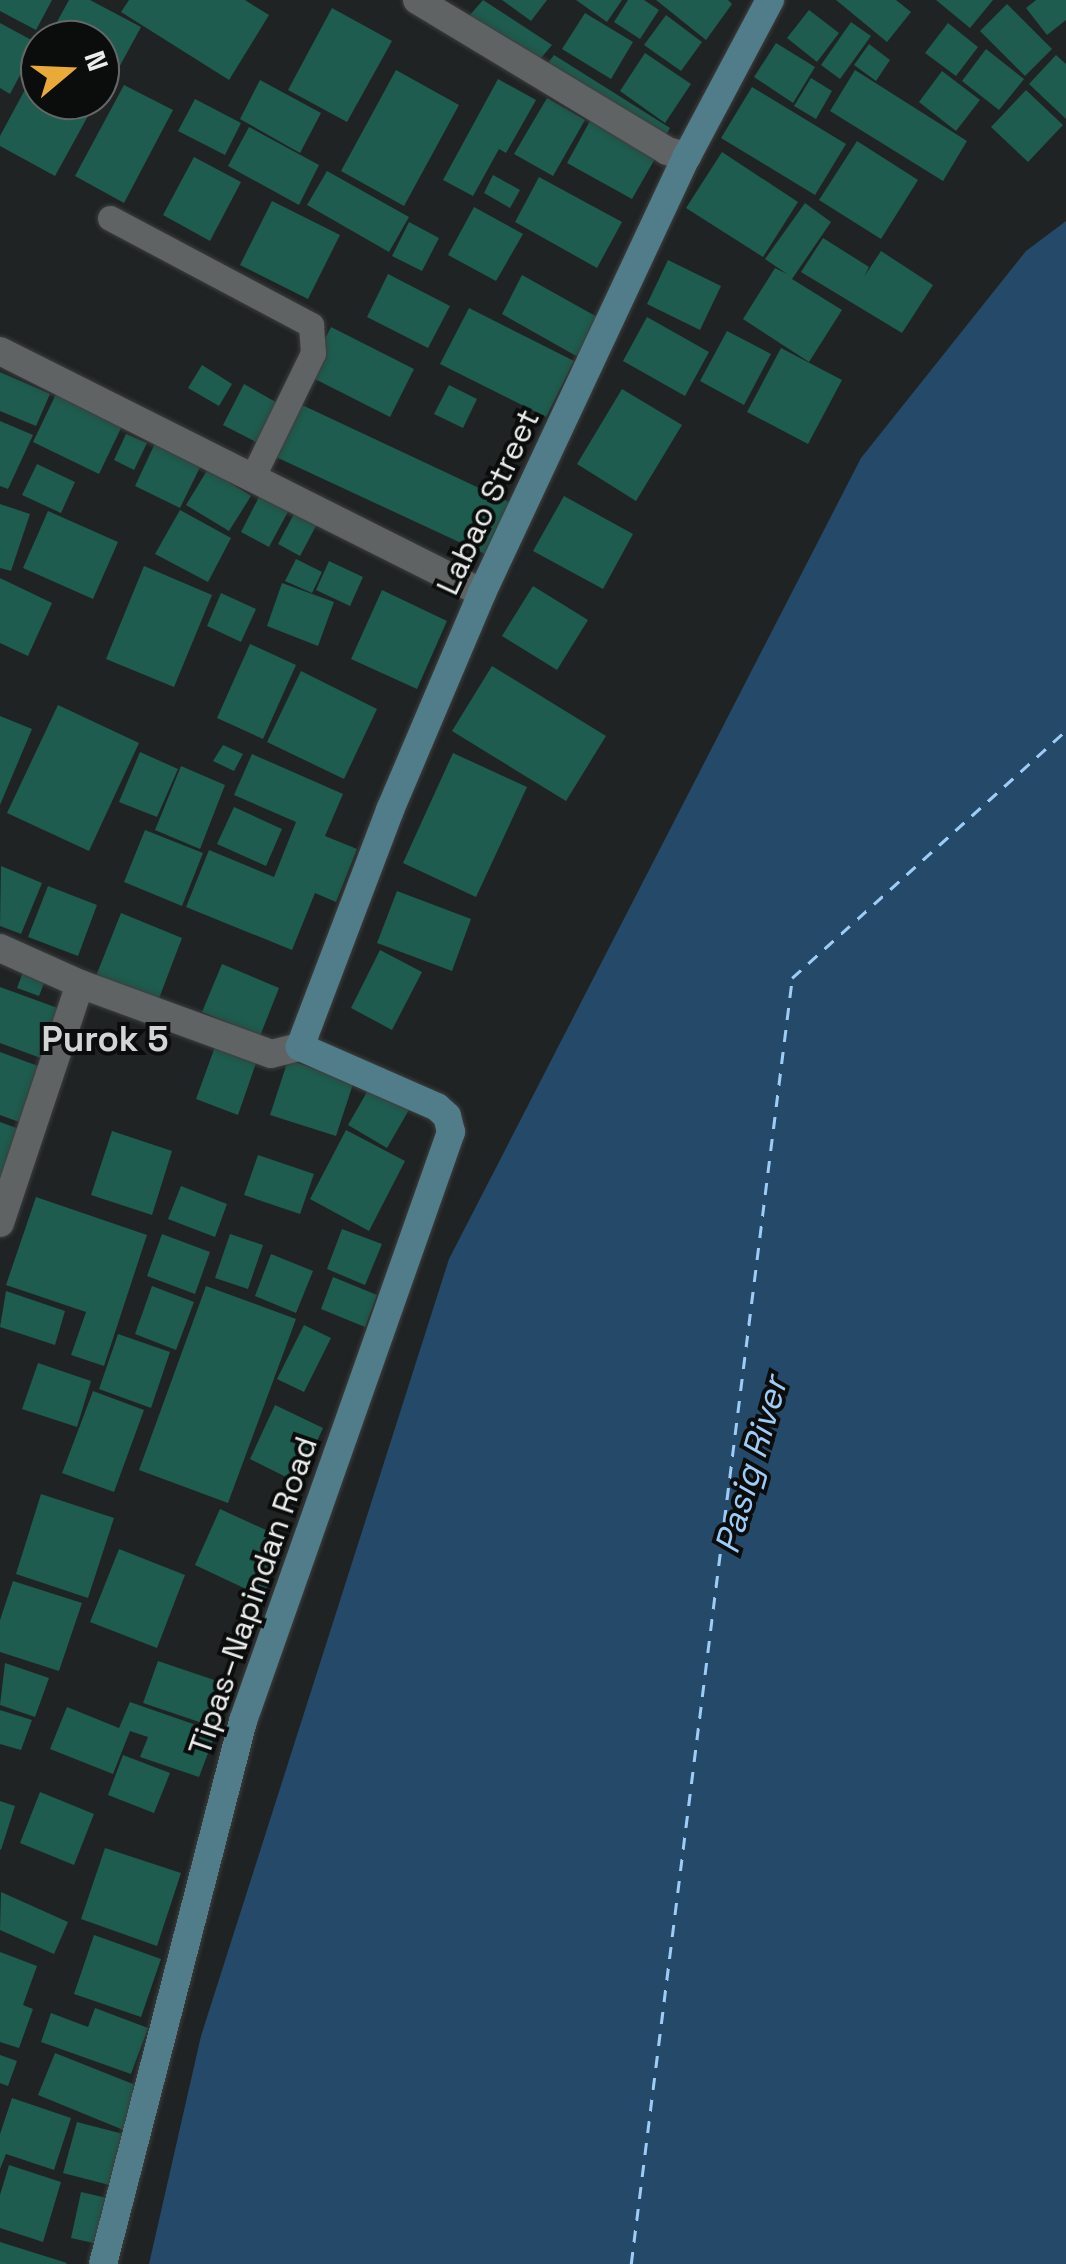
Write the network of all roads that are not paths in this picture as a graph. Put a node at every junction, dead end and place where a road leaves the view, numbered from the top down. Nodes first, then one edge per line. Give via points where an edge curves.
1 (417, 0) edge
2 (770, 0) edge
3 (687, 156) junction
4 (110, 218) dead end
5 (0, 351) edge
6 (252, 478) junction
7 (482, 593) junction
8 (0, 948) edge
9 (80, 984) junction
10 (300, 1047) junction
11 (0, 1223) edge
12 (103, 2264) edge

1 - 3 street via 667,151
2 - 3 main road, Labao Street
3 - 7 main road, Labao Street
4 - 6 lane via 310,325 314,353
5 - 6 street
6 - 7 street
7 - 10 main road, Labao Street
8 - 9 street
9 - 10 street via 271,1054
9 - 11 street
10 - 12 main road, Tipas–Napindan Road via 437,1107 448,1116 451,1132 244,1721

